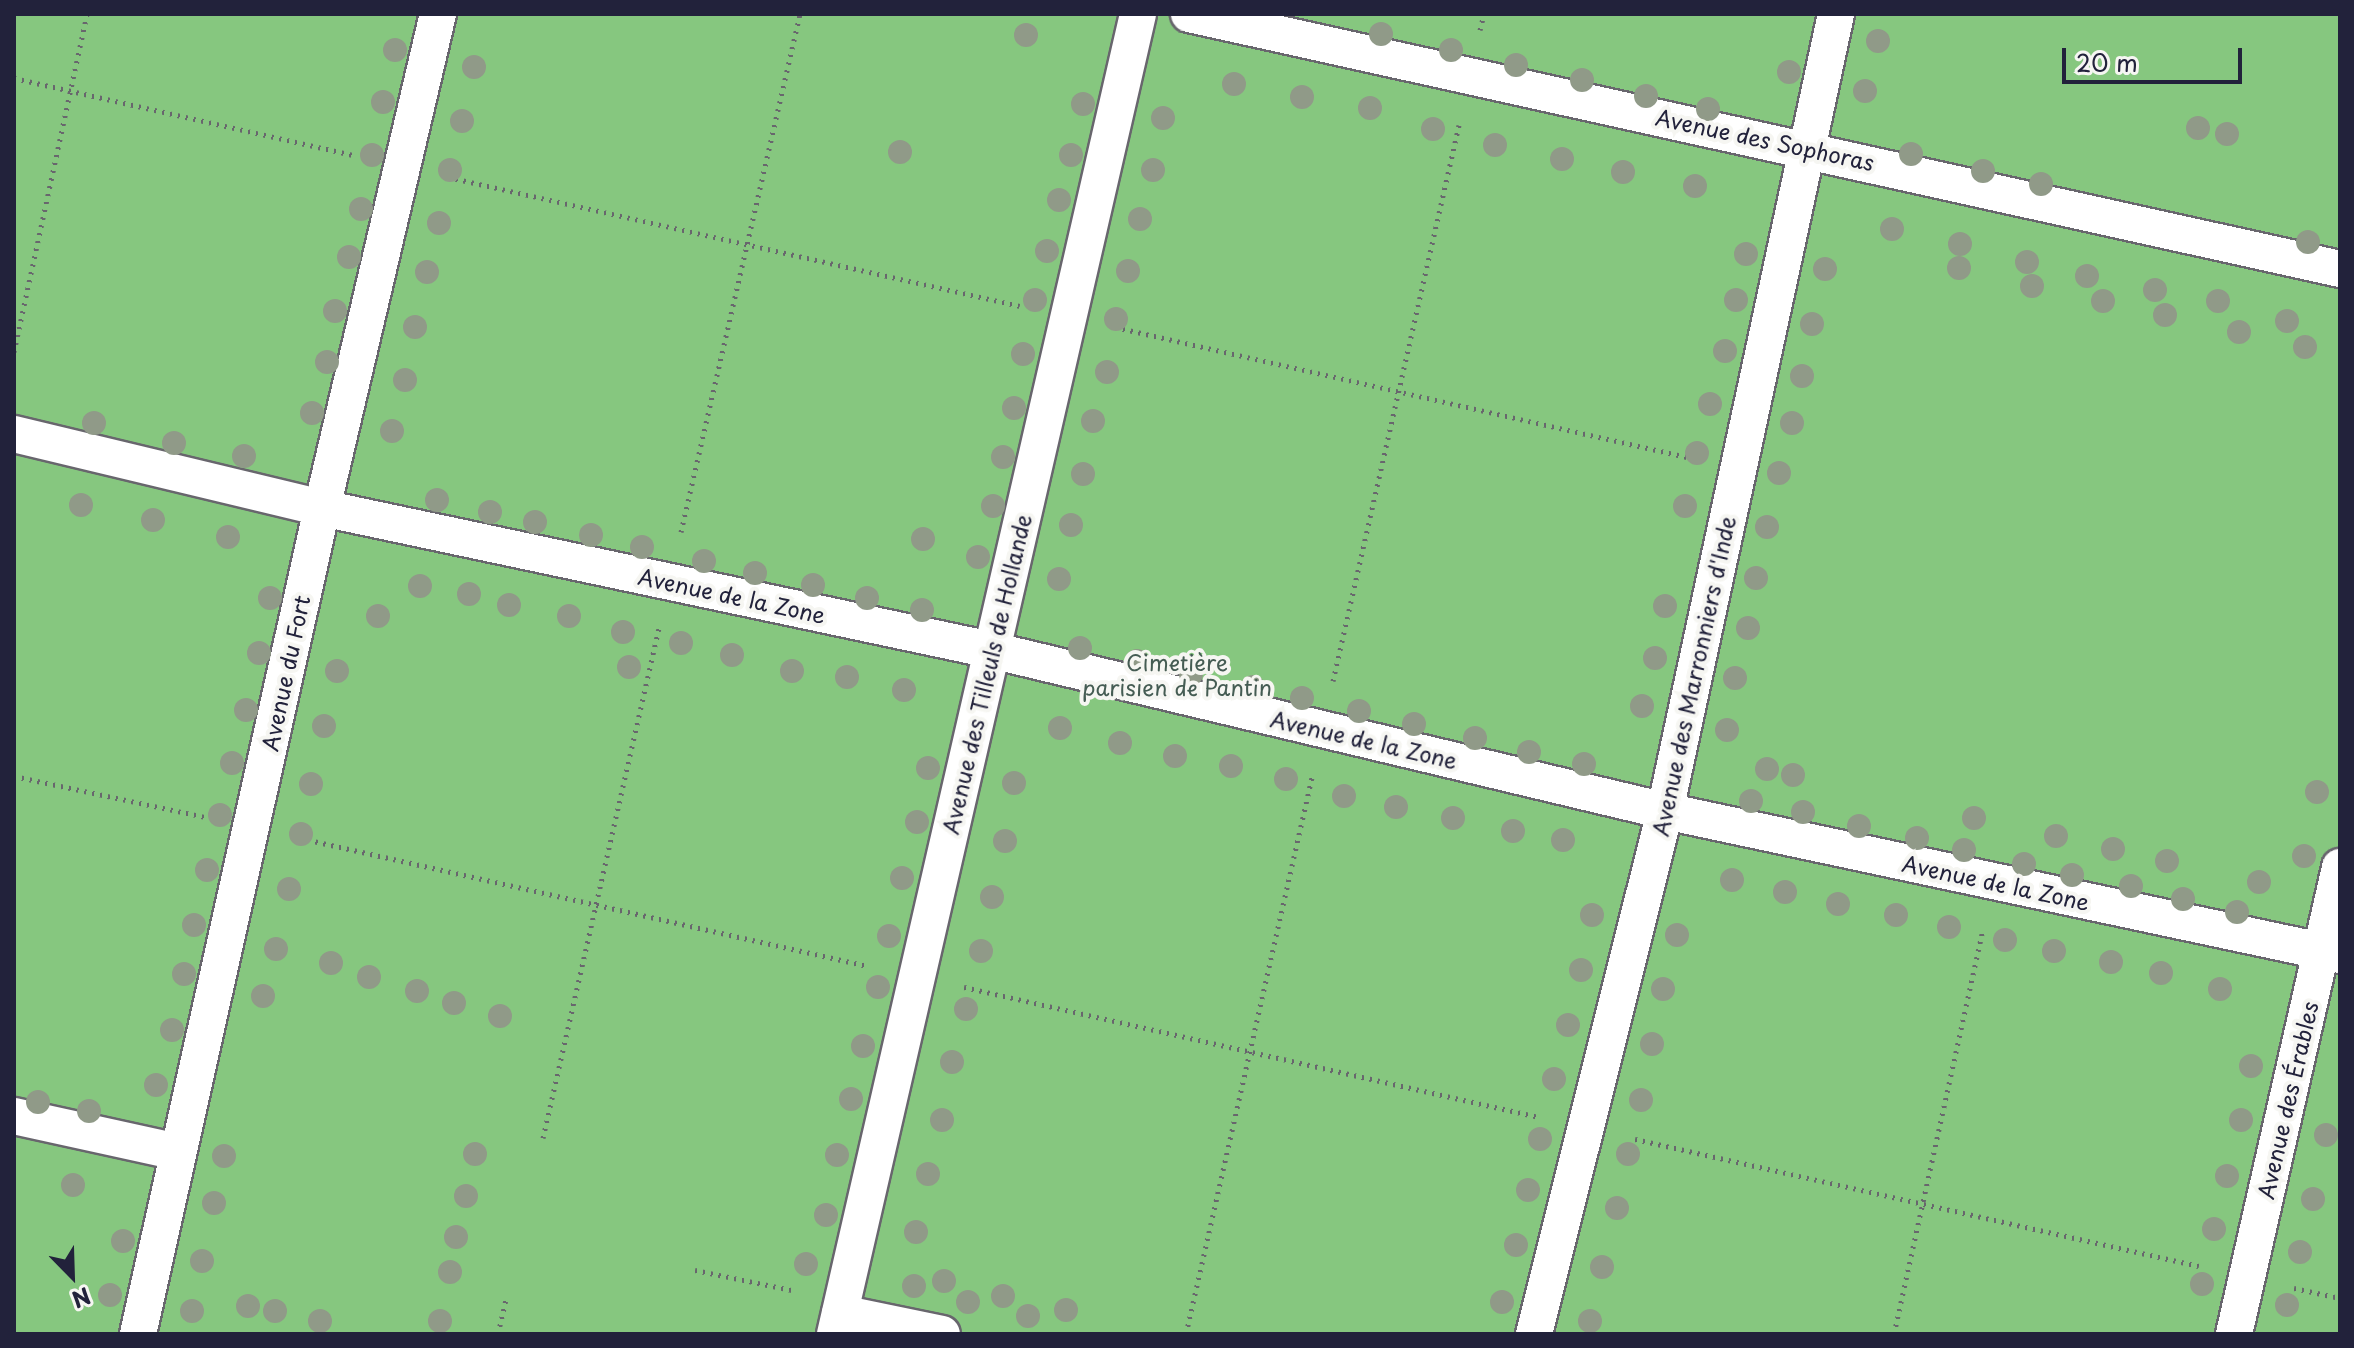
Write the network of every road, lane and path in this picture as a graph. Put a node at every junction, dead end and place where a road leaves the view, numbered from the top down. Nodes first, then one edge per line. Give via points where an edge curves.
1 (87, 14) edge
2 (438, 14) edge
3 (1138, 14) edge
4 (1189, 14) edge
5 (1484, 14) edge
6 (1836, 14) edge
7 (1470, 74) junction
8 (14, 78) edge
9 (70, 91) junction
10 (1807, 148) junction
11 (402, 167) junction
12 (2340, 269) edge
13 (1068, 317) junction
14 (14, 352) edge
15 (1398, 392) junction
16 (14, 434) edge
17 (1738, 469) junction
18 (322, 508) junction
19 (991, 650) junction
20 (1322, 729) junction
21 (14, 776) edge
22 (1665, 811) junction
23 (251, 826) junction
24 (2340, 867) edge
25 (1993, 881) junction
26 (2330, 953) edge
27 (917, 977) junction
28 (1250, 1052) junction
29 (14, 1116) edge
30 (1585, 1128) junction
31 (178, 1152) junction
32 (1922, 1203) junction
33 (695, 1270) dead end
34 (2247, 1278) junction
35 (507, 1296) dead end
36 (2340, 1298) edge
37 (840, 1316) edge
38 (138, 1334) edge
39 (498, 1334) edge
40 (942, 1334) edge
41 (1186, 1334) edge
42 (1534, 1334) edge
43 (1894, 1334) edge
44 (2234, 1334) edge

1 - 9 path
2 - 11 lane, Avenue du Fort
3 - 13 lane, Avenue des Tilleuls de Hollande
4 - 7 lane, Avenue des Sophoras
5 - 7 path
6 - 10 lane, Avenue des Marronniers d'Inde
7 - 10 lane, Avenue des Sophoras
7 - 15 path
8 - 9 path
9 - 11 path
9 - 14 path
10 - 12 lane, Avenue des Sophoras
10 - 17 lane, Avenue des Marronniers d'Inde
11 - 13 path
11 - 18 lane, Avenue du Fort
13 - 15 path
13 - 19 lane, Avenue des Tilleuls de Hollande
15 - 17 path
15 - 20 path
16 - 18 lane, Avenue de la Zone
17 - 22 lane, Avenue des Marronniers d'Inde
18 - 19 lane, Avenue de la Zone
18 - 23 lane, Avenue du Fort
19 - 20 lane, Avenue de la Zone
19 - 27 lane, Avenue des Tilleuls de Hollande
20 - 22 lane, Avenue de la Zone
20 - 28 path
21 - 23 path
22 - 25 lane, Avenue de la Zone
22 - 30 lane, Avenue des Marronniers d'Inde
23 - 27 path
23 - 31 lane, Avenue du Fort
24 - 26 lane, Avenue des Érables
25 - 26 lane, Avenue de la Zone
25 - 32 path
26 - 34 lane, Avenue des Érables
27 - 28 path
27 - 37 lane, Avenue des Tilleuls de Hollande
28 - 30 path
28 - 41 path
29 - 31 lane
30 - 32 path
30 - 42 lane, Avenue des Marronniers d'Inde
31 - 38 lane, Avenue du Fort
32 - 34 path
32 - 43 path
33 - 37 path
34 - 36 path
34 - 44 lane, Avenue des Érables
35 - 39 path
37 - 40 lane

